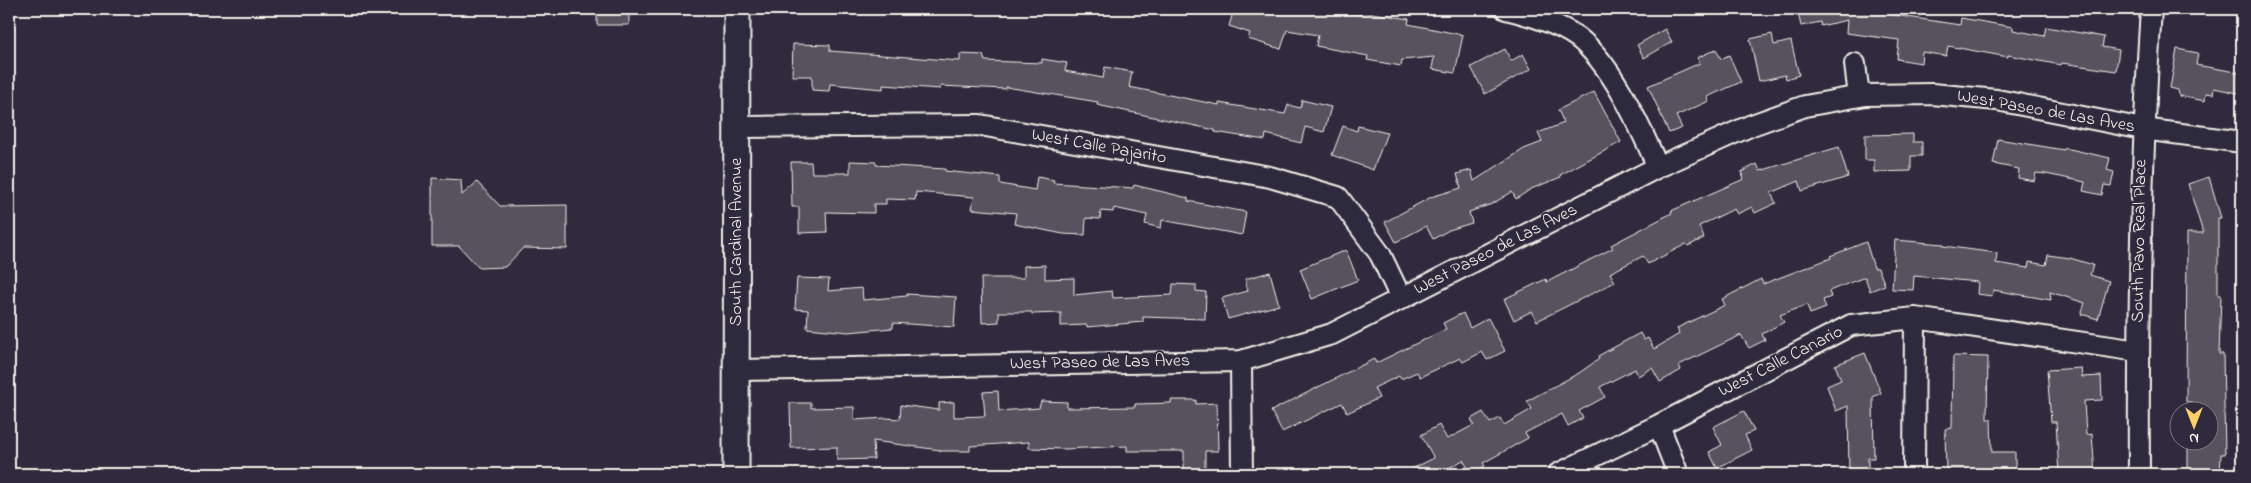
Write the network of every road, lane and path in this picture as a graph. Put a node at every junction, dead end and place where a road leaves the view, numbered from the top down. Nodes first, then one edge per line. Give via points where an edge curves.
1 (737, 9) edge
2 (1506, 9) edge
3 (2151, 9) edge
4 (1855, 64) dead end
5 (1859, 96) junction
6 (738, 127) junction
7 (2143, 129) junction
8 (2242, 142) edge
9 (1658, 167) junction
10 (1401, 298) junction
11 (1915, 318) junction
12 (2138, 351) junction
13 (1241, 361) junction
14 (736, 370) junction
15 (1659, 425) junction
16 (736, 474) edge
17 (1242, 474) edge
18 (1558, 474) edge
19 (1677, 474) edge
20 (1914, 474) edge
21 (2139, 474) edge

1 - 6 main road, South Cardinal Avenue
2 - 9 street via 1531,15 1577,38 1604,66 1632,112
3 - 7 street, South Pavo Real Place
4 - 5 street
5 - 7 street, West Paseo de Las Aves via 1932,94 1997,100
5 - 9 street, West Paseo de Las Aves via 1805,106 1752,125
6 - 10 street, West Calle Pajarito via 980,125 1270,177 1338,197 1380,254
6 - 14 main road, South Cardinal Avenue
7 - 8 street, West Paseo de Las Aves
7 - 12 street, South Pavo Real Place
9 - 10 street, West Paseo de Las Aves
10 - 13 street, West Paseo de Las Aves via 1332,334
11 - 12 street, West Calle Canario
11 - 15 street, West Calle Canario via 1851,325
11 - 20 street
12 - 21 street, South Pavo Real Place
13 - 14 street, West Paseo de Las Aves
13 - 17 street
14 - 16 main road, South Cardinal Avenue
15 - 18 street, West Calle Canario
15 - 19 street

